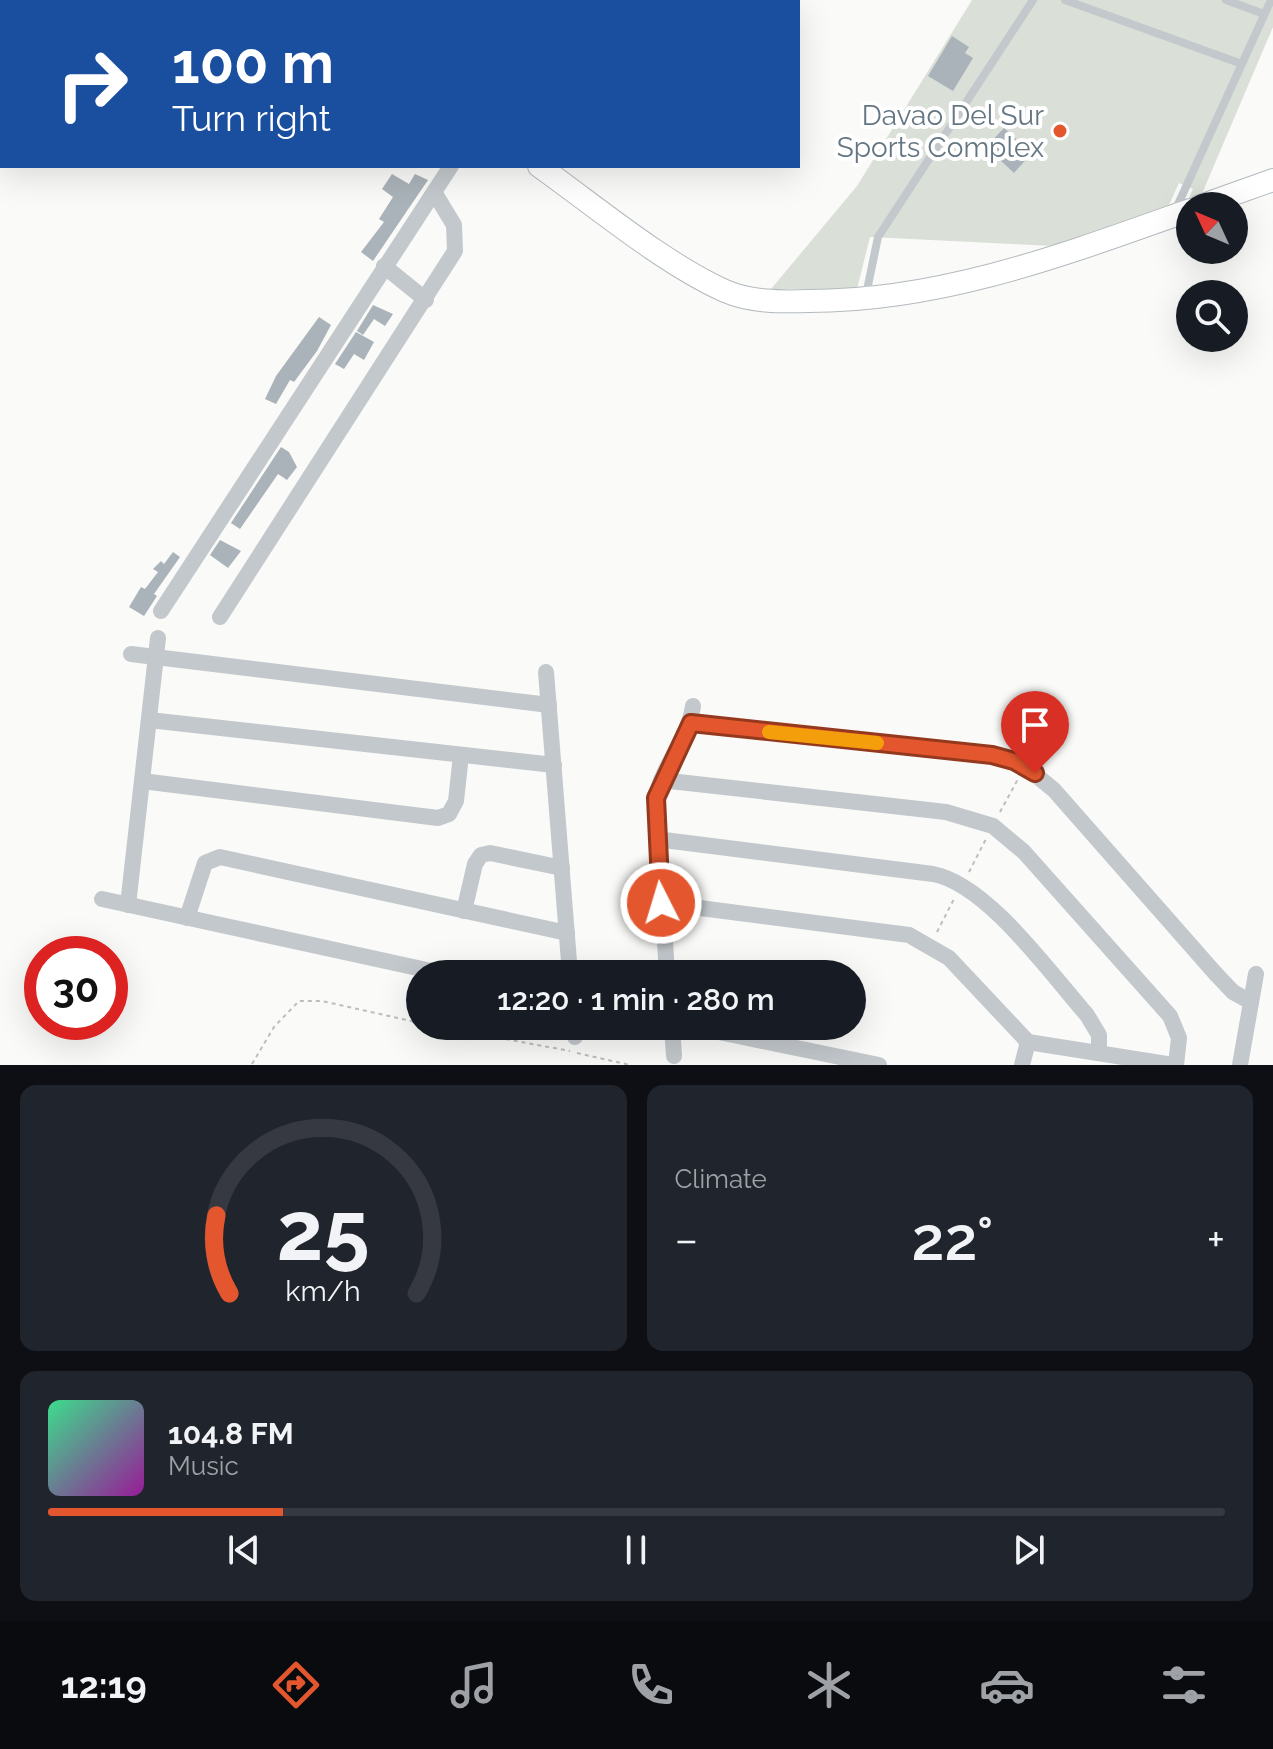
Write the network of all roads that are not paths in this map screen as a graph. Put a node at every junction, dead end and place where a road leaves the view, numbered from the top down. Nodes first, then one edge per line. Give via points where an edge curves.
1 (1033, 0) edge
2 (1065, 0) edge
3 (1226, 0) edge
4 (1271, 0) edge
5 (1264, 14) junction
6 (1242, 64) junction
7 (450, 168) edge
8 (542, 168) edge
9 (1273, 180) edge
10 (434, 192) junction
11 (1190, 192) edge
12 (1239, 192) edge
13 (1176, 215) edge
14 (384, 266) junction
15 (865, 299) junction
16 (426, 300) junction
17 (161, 611) dead end
18 (220, 617) dead end
19 (158, 638) dead end
20 (131, 654) dead end
21 (156, 657) junction
22 (546, 672) dead end
23 (549, 705) junction
24 (693, 706) dead end
25 (149, 720) junction
26 (691, 723) junction
27 (461, 755) junction
28 (554, 765) junction
29 (661, 780) junction
30 (142, 781) junction
31 (656, 839) junction
32 (562, 868) junction
33 (102, 899) dead end
34 (661, 903) junction
35 (128, 905) junction
36 (464, 911) junction
37 (187, 918) junction
38 (567, 933) junction
39 (569, 960) edge
40 (666, 960) edge
41 (406, 966) edge
42 (1256, 974) dead end
43 (1251, 1002) junction
44 (673, 1040) edge
45 (758, 1040) edge
46 (1028, 1042) junction
47 (1099, 1053) junction
48 (674, 1056) dead end
49 (879, 1065) edge
50 (1022, 1065) edge
51 (1174, 1065) edge
52 (1240, 1065) edge

1 - 15 lane via 878,237
2 - 6 lane
3 - 5 lane
4 - 5 lane
5 - 6 lane
6 - 11 lane
7 - 10 street
8 - 15 street via 696,277 728,293 763,300
9 - 12 street
10 - 14 street
10 - 16 street via 449,212 457,237 455,251
13 - 15 street via 976,280
14 - 16 street
14 - 17 street
16 - 18 street
19 - 21 street
20 - 21 street
21 - 23 street
21 - 25 street
22 - 23 street
23 - 28 street
24 - 26 street
25 - 27 street
25 - 30 street
26 - 29 street
26 - 43 street via 992,755 1025,766 1054,790 1225,984
27 - 28 street
27 - 30 street via 456,801 449,814 438,818
28 - 32 street
29 - 31 street
29 - 51 street via 965,815 993,826 1024,852 1170,1016 1179,1038
30 - 35 street
31 - 34 street
31 - 47 street via 933,874 963,884 1087,1015 1099,1035
32 - 36 street via 481,855
32 - 38 street
33 - 35 street
34 - 40 street
34 - 46 street via 898,933 931,944
35 - 37 street
36 - 37 street via 214,857 201,870
36 - 38 street
37 - 41 street
38 - 39 street
42 - 43 street
43 - 52 street
44 - 48 street
45 - 49 street
46 - 47 street
46 - 50 street
47 - 51 street

